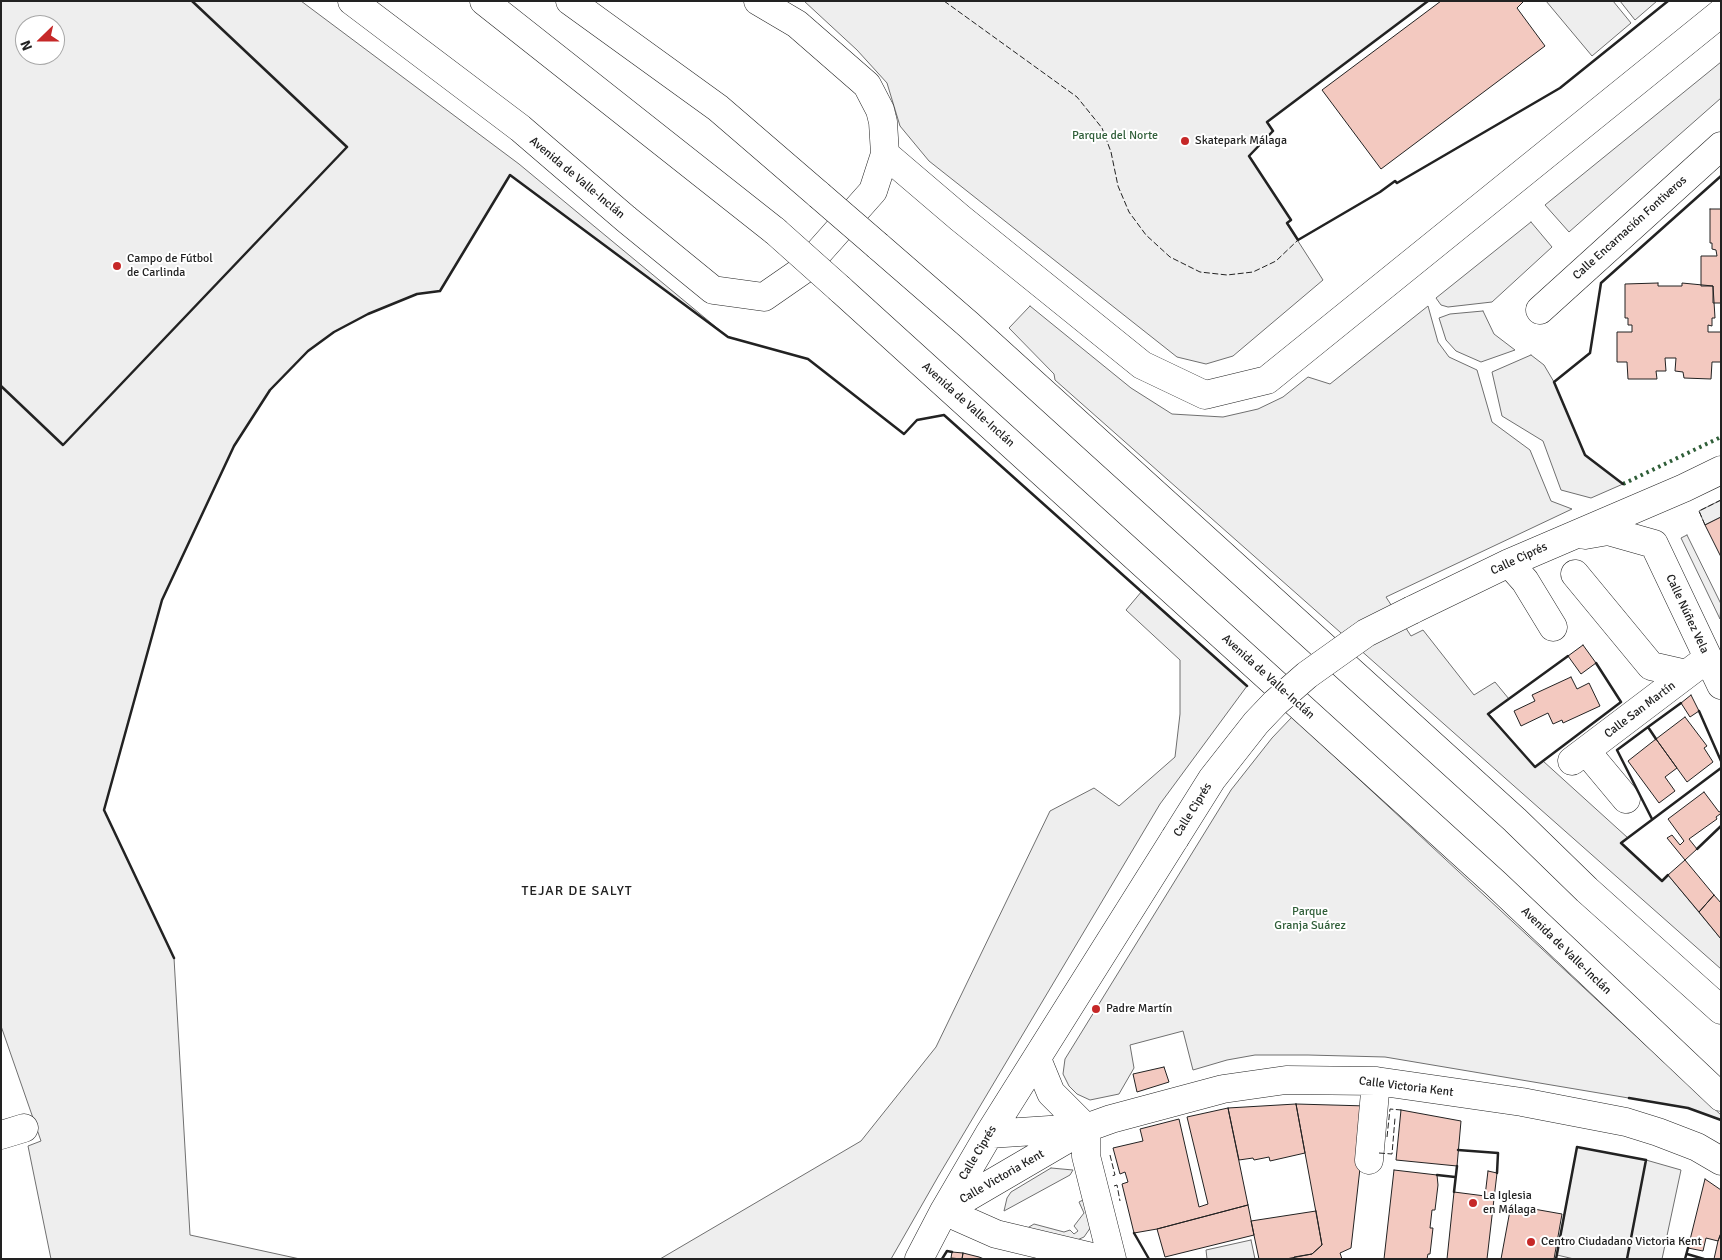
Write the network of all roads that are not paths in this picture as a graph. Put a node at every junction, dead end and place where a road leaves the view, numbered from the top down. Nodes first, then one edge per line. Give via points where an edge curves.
1 (352, 1) edge
2 (484, 1) edge
3 (570, 1) edge
4 (758, 1) edge
5 (1721, 14) edge
6 (1721, 146) edge
7 (885, 154) junction
8 (1540, 310) dead end
9 (1721, 470) edge
10 (1684, 488) junction
11 (1566, 538) junction
12 (1654, 544) junction
13 (1509, 563) junction
14 (1575, 574) dead end
15 (1553, 627) dead end
16 (1708, 658) junction
17 (1686, 674) junction
18 (1721, 685) edge
19 (1626, 799) dead end
20 (1721, 1010) edge
21 (1037, 1059) junction
22 (1376, 1081) junction
23 (1721, 1098) edge
24 (1086, 1128) junction
25 (989, 1134) junction
26 (1369, 1160) dead end
27 (1721, 1161) edge
28 (944, 1211) junction
29 (918, 1259) edge
30 (1101, 1259) edge
31 (1112, 1259) edge

1 - 7 street, Avenida de Valle-Inclán via 520,128 713,290 764,297 803,270 873,191
2 - 23 street, Avenida de Valle-Inclán, bridge via 775,231 1496,884
3 - 20 street, bridge via 718,108 977,331
4 - 7 street, Avenida de Valle-Inclán via 797,24 867,84 883,122
5 - 7 street via 1267,380 1205,395 1142,365
6 - 8 street, Calle Encarnación Fontiveros
9 - 10 street, Calle Ciprés
10 - 11 street, Calle Ciprés
10 - 12 street, Calle Ciprés via 1659,511
11 - 12 street, Calle Ciprés via 1608,531
11 - 13 street, Calle Ciprés
12 - 16 street, Calle Núñez Vela
13 - 15 street via 1525,581
13 - 21 street, Calle Ciprés, bridge via 1366,632 1275,702 1212,779
14 - 17 street via 1651,666
16 - 17 street, Calle San Martín
16 - 18 street, Calle Núñez Vela
17 - 19 street, Calle San Martín via 1579,756
21 - 24 street via 1052,1093
21 - 25 street, Calle Ciprés
22 - 24 street, Calle Victoria Kent via 1286,1080 1232,1088 1111,1118
22 - 26 street
22 - 27 street, Calle Victoria Kent via 1522,1102 1626,1122 1697,1147
24 - 25 street, Calle Victoria Kent
24 - 28 street, Calle Victoria Kent
24 - 31 street via 1086,1156
25 - 28 street, Calle Ciprés
28 - 29 street, Calle Ciprés
28 - 30 street via 996,1234

